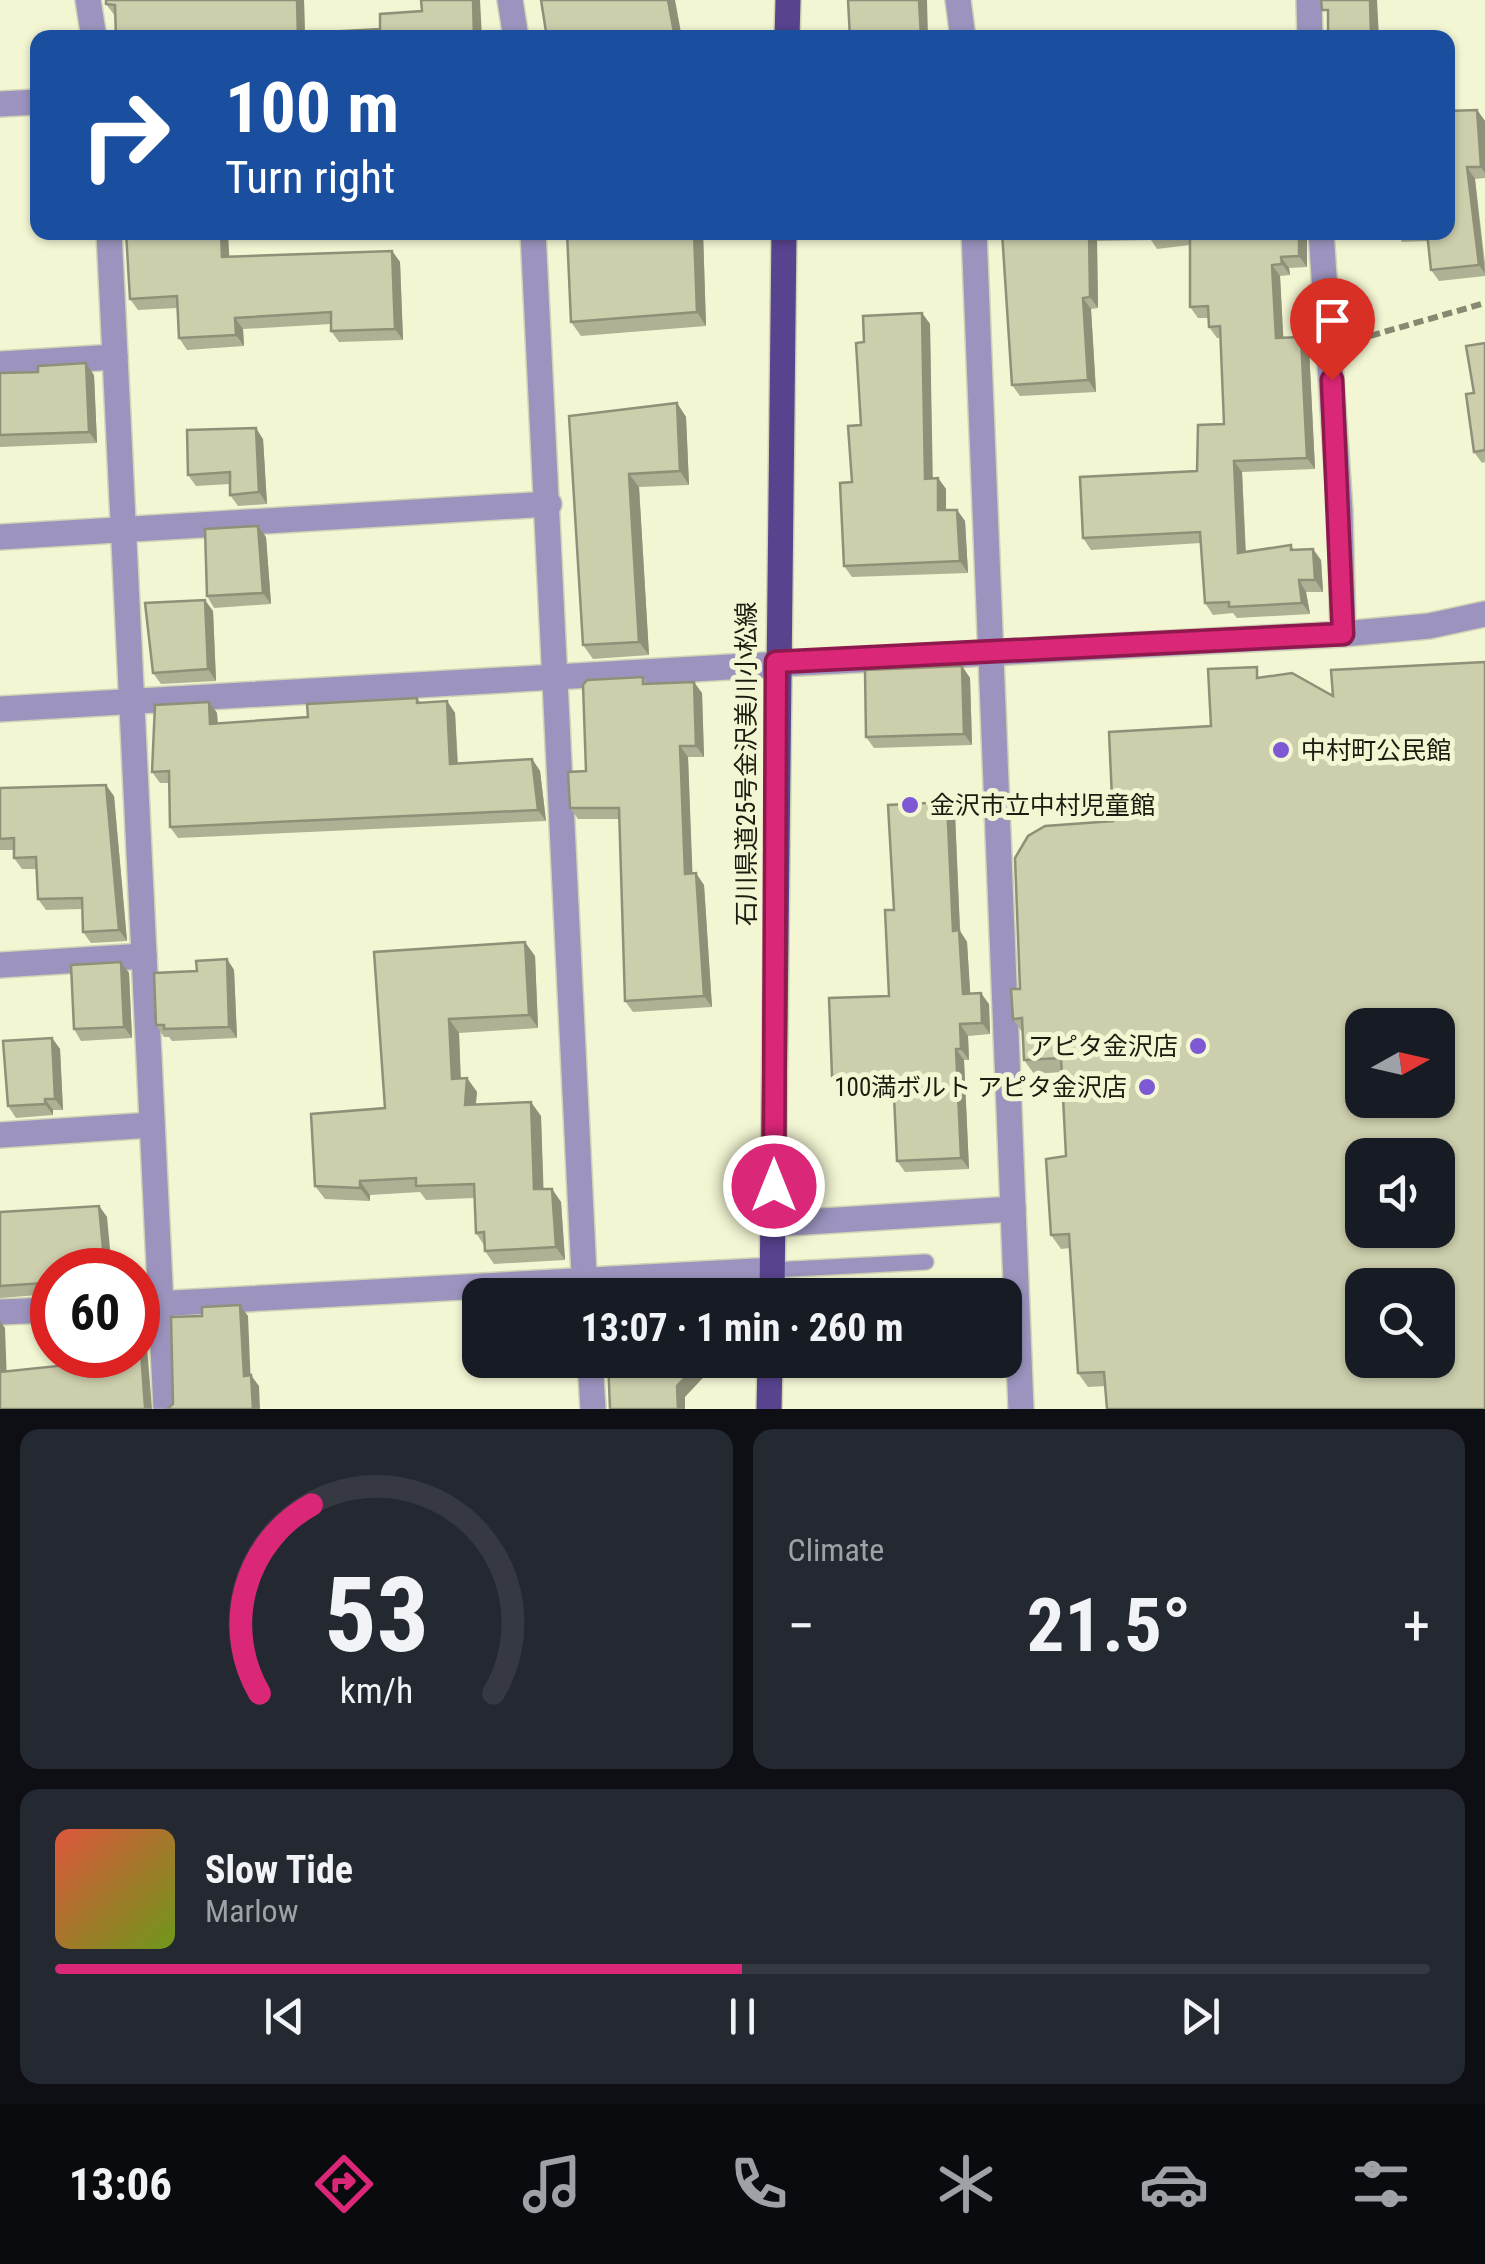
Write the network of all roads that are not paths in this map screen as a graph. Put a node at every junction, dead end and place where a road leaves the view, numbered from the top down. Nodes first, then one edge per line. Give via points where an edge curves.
1 (88, 0) edge
2 (510, 0) edge
3 (788, 0) edge
4 (958, 0) edge
5 (1309, 0) edge
6 (93, 30) edge
7 (515, 30) edge
8 (787, 30) edge
9 (963, 30) edge
10 (1310, 30) edge
11 (30, 102) edge
12 (0, 104) edge
13 (109, 240) edge
14 (533, 240) edge
15 (784, 240) edge
16 (974, 240) edge
17 (1322, 240) edge
18 (115, 357) junction
19 (0, 364) edge
20 (549, 504) junction
21 (123, 530) junction
22 (0, 536) edge
23 (1485, 614) edge
24 (1343, 634) junction
25 (990, 650) junction
26 (776, 662) junction
27 (556, 680) junction
28 (132, 702) junction
29 (0, 709) edge
30 (144, 956) junction
31 (0, 965) edge
32 (152, 1125) junction
33 (0, 1134) edge
34 (1012, 1210) junction
35 (774, 1224) junction
36 (150, 1248) edge
37 (926, 1262) dead end
38 (585, 1278) edge
39 (772, 1278) edge
40 (809, 1278) edge
41 (462, 1293) edge
42 (160, 1304) edge
43 (30, 1311) edge
44 (0, 1312) edge
45 (160, 1372) edge
46 (591, 1378) edge
47 (770, 1378) edge
48 (166, 1409) edge
49 (593, 1409) edge
50 (769, 1409) edge
51 (1021, 1409) edge

1 - 6 street
2 - 7 street
3 - 8 main road
4 - 9 street
5 - 10 street
11 - 12 street
13 - 18 street
14 - 20 street
15 - 26 main road, 石川県道25号金沢美川小松線
16 - 25 street
17 - 24 street
18 - 19 street
18 - 21 street
20 - 21 street
20 - 27 street
21 - 22 street
21 - 28 street
23 - 24 street
24 - 25 street
25 - 26 street
25 - 34 street
26 - 27 street
26 - 35 main road, 石川県道25号金沢美川小松線
27 - 28 street
27 - 38 street
28 - 29 street
28 - 30 street
30 - 31 street
30 - 32 street
32 - 33 street
32 - 36 street
34 - 35 street
34 - 51 street
35 - 39 main road, 石川県道25号金沢美川小松線
37 - 40 lane
41 - 42 street
43 - 44 street
45 - 48 street
46 - 49 street
47 - 50 main road

